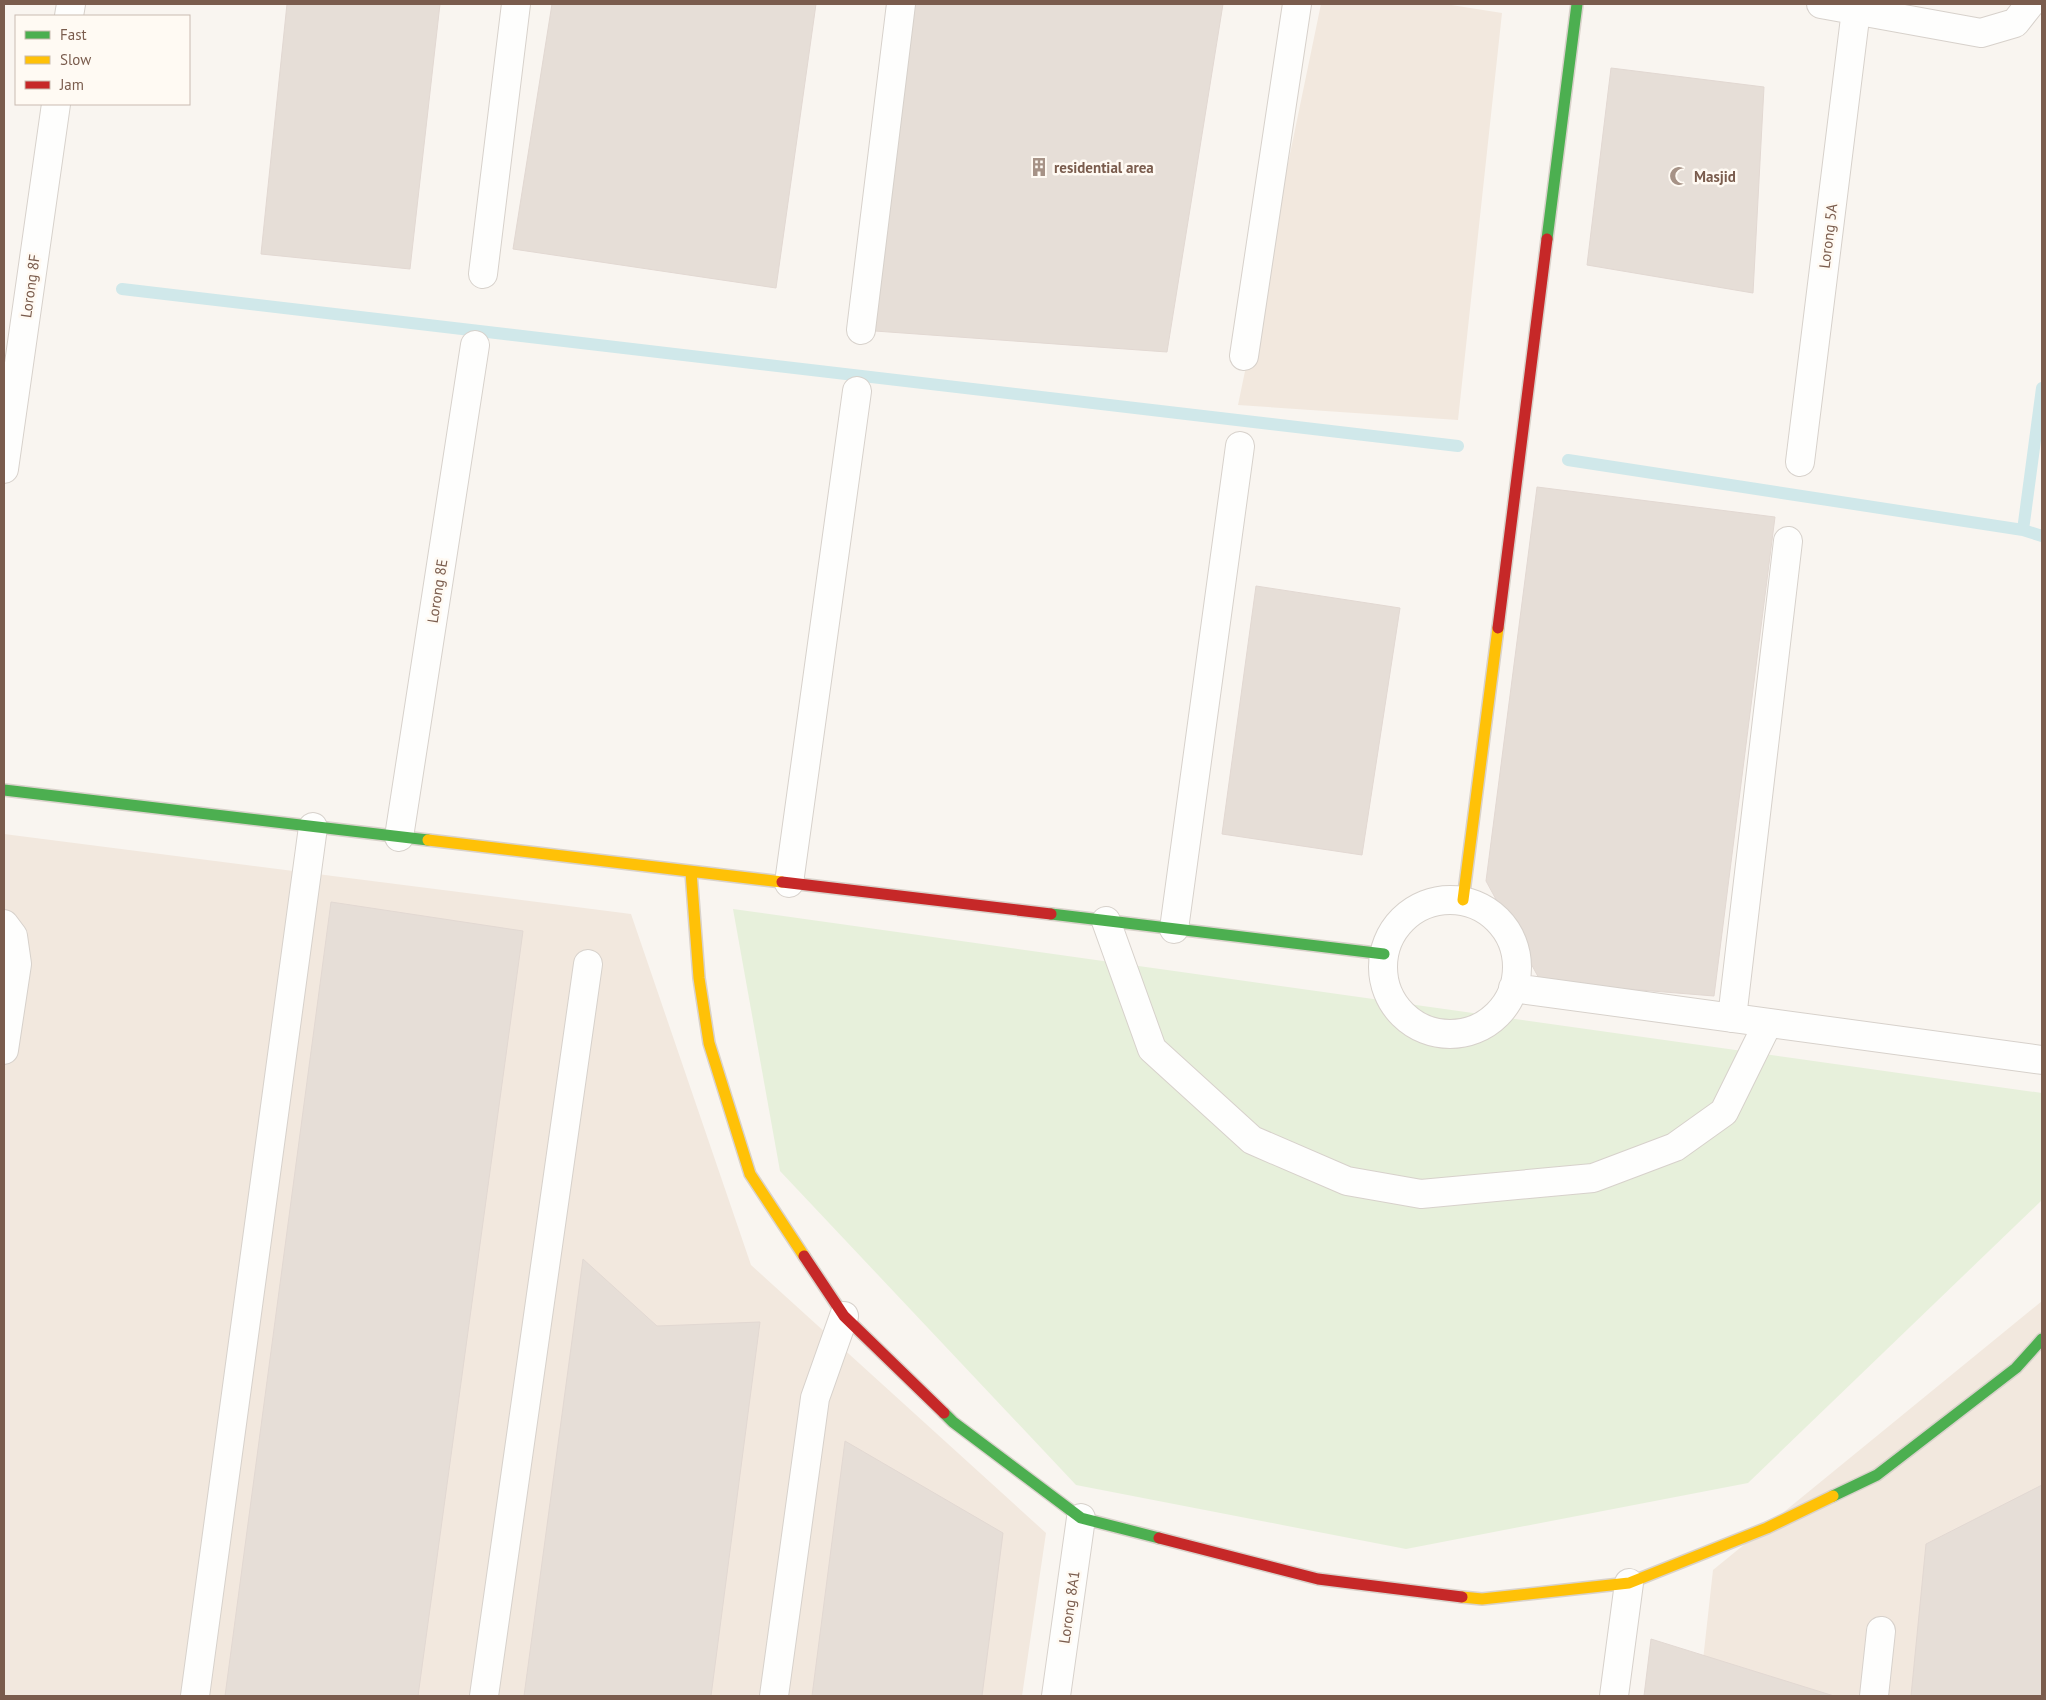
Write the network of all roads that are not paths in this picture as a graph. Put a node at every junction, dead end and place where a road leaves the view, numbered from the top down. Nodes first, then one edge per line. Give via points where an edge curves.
1 (516, 4) edge
2 (901, 4) edge
3 (1297, 4) edge
4 (1577, 4) edge
5 (1821, 4) edge
6 (2030, 4) edge
7 (1856, 10) junction
8 (56, 105) edge
9 (483, 274) dead end
10 (861, 330) dead end
11 (476, 344) dead end
12 (1244, 356) dead end
13 (857, 391) dead end
14 (1240, 446) dead end
15 (1800, 462) dead end
16 (4, 468) edge
17 (1788, 541) dead end
18 (4, 790) edge
19 (313, 827) junction
20 (399, 837) junction
21 (691, 872) junction
22 (789, 883) junction
23 (1462, 900) junction
24 (1106, 921) junction
25 (4, 924) edge
26 (1174, 929) junction
27 (1384, 954) junction
28 (588, 964) dead end
29 (1513, 988) junction
30 (1732, 1018) junction
31 (1768, 1023) junction
32 (4, 1050) edge
33 (2042, 1060) edge
34 (844, 1316) junction
35 (2042, 1339) edge
36 (1081, 1518) junction
37 (1629, 1583) junction
38 (1881, 1631) dead end
39 (195, 1696) edge
40 (484, 1696) edge
41 (774, 1696) edge
42 (1056, 1696) edge
43 (1614, 1696) edge
44 (1874, 1696) edge

1 - 9 street
2 - 10 street
3 - 12 street
4 - 23 street
5 - 7 street
6 - 7 street via 2016,23 1981,33
7 - 15 street, Lorong 5A
8 - 16 street, Lorong 8F
11 - 20 street, Lorong 8E
13 - 22 street
14 - 26 street
17 - 30 street
18 - 19 street
19 - 20 street
19 - 39 street
20 - 21 street
21 - 22 street
21 - 34 street via 699,978 709,1043 750,1174
22 - 24 street
23 - 27 street via 1442,900 1421,906 1404,918 1391,934
23 - 29 street via 1484,909 1501,923 1509,936 1517,966
24 - 26 street
24 - 31 street via 1152,1049 1252,1140 1347,1182 1421,1194 1593,1178 1675,1147 1724,1112
25 - 32 street via 13,936 17,964
26 - 27 street
27 - 29 street via 1383,977 1390,998 1403,1016 1422,1029 1444,1034 1466,1033 1487,1024 1503,1008
28 - 40 street
29 - 30 street
30 - 31 street
31 - 33 street
34 - 36 street via 953,1422
34 - 41 street via 815,1398
35 - 37 street via 2016,1368 1877,1475 1767,1528
36 - 37 street via 1318,1578 1482,1599
36 - 42 street, Lorong 8A1
37 - 43 street
38 - 44 street

